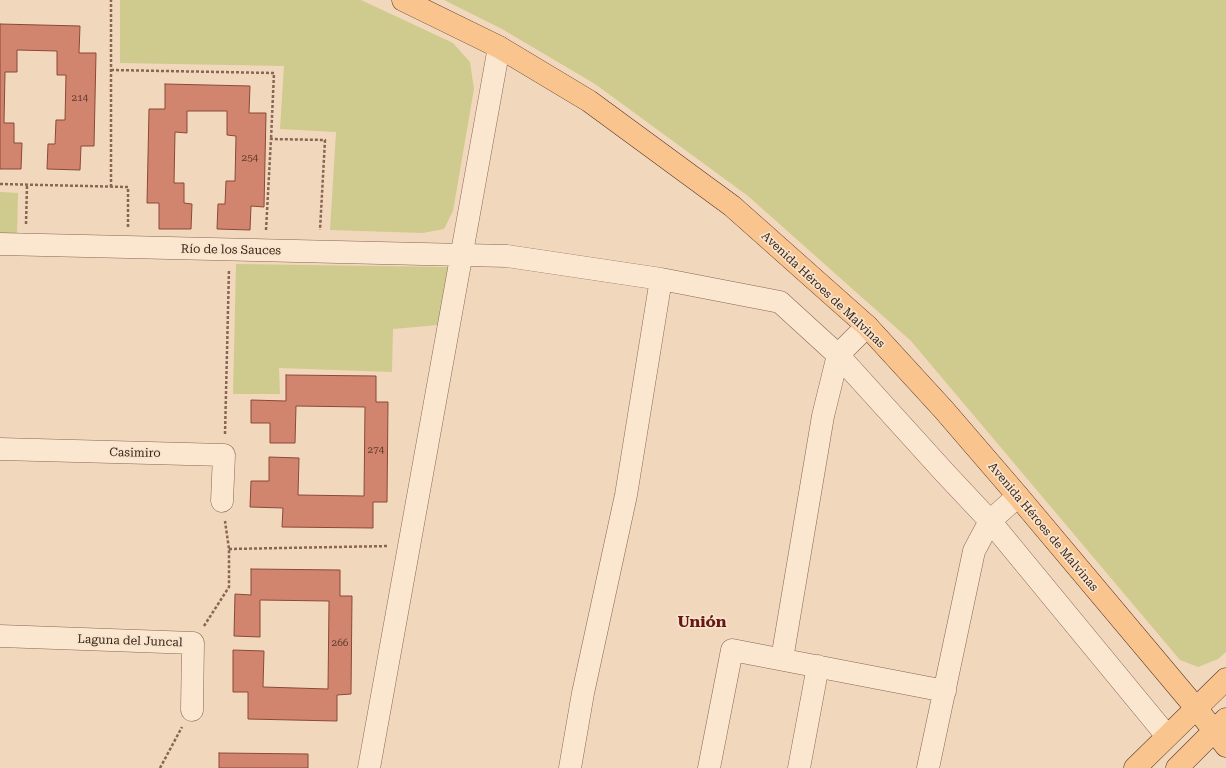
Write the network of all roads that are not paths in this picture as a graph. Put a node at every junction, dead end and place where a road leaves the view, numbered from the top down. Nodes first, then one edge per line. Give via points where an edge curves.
1 (403, 0) edge
2 (499, 47) junction
3 (0, 244) edge
4 (462, 255) junction
5 (660, 279) junction
6 (867, 326) junction
7 (838, 355) junction
8 (0, 449) edge
9 (1018, 496) junction
10 (222, 501) road end
11 (990, 521) junction
12 (0, 636) edge
13 (782, 659) junction
14 (818, 666) junction
15 (1226, 679) edge
16 (945, 691) junction
17 (1196, 708) junction
18 (192, 710) road end
19 (1222, 732) edge
20 (1167, 736) junction
21 (369, 768) edge
22 (570, 768) edge
23 (708, 768) edge
24 (799, 768) edge
25 (928, 768) edge
26 (1135, 768) edge
27 (1177, 768) edge

1 - 2 main road, Avenida Héroes de Malvinas
2 - 4 street
2 - 6 main road, Avenida Héroes de Malvinas via 589,101 732,206
3 - 4 street, Río de los Sauces
4 - 5 street, Río de los Sauces via 507,256
4 - 21 street
5 - 7 street, Río de los Sauces via 780,302
5 - 22 street via 626,496 583,693
6 - 7 street
6 - 9 main road, Avenida Héroes de Malvinas
7 - 11 street, Río de los Sauces
7 - 13 street via 823,416
8 - 10 street, Casimiro via 224,455
9 - 11 street
9 - 17 main road, Avenida Héroes de Malvinas
11 - 16 street via 974,551
11 - 20 street, Río de los Sauces
12 - 18 street, Laguna del Juncal via 193,643
13 - 14 street
13 - 23 street via 732,650
14 - 16 street
14 - 24 street
15 - 17 main road
16 - 25 street
17 - 19 main road, Avenida Héroes de Malvinas
17 - 20 main road
19 - 27 main road
20 - 26 main road

